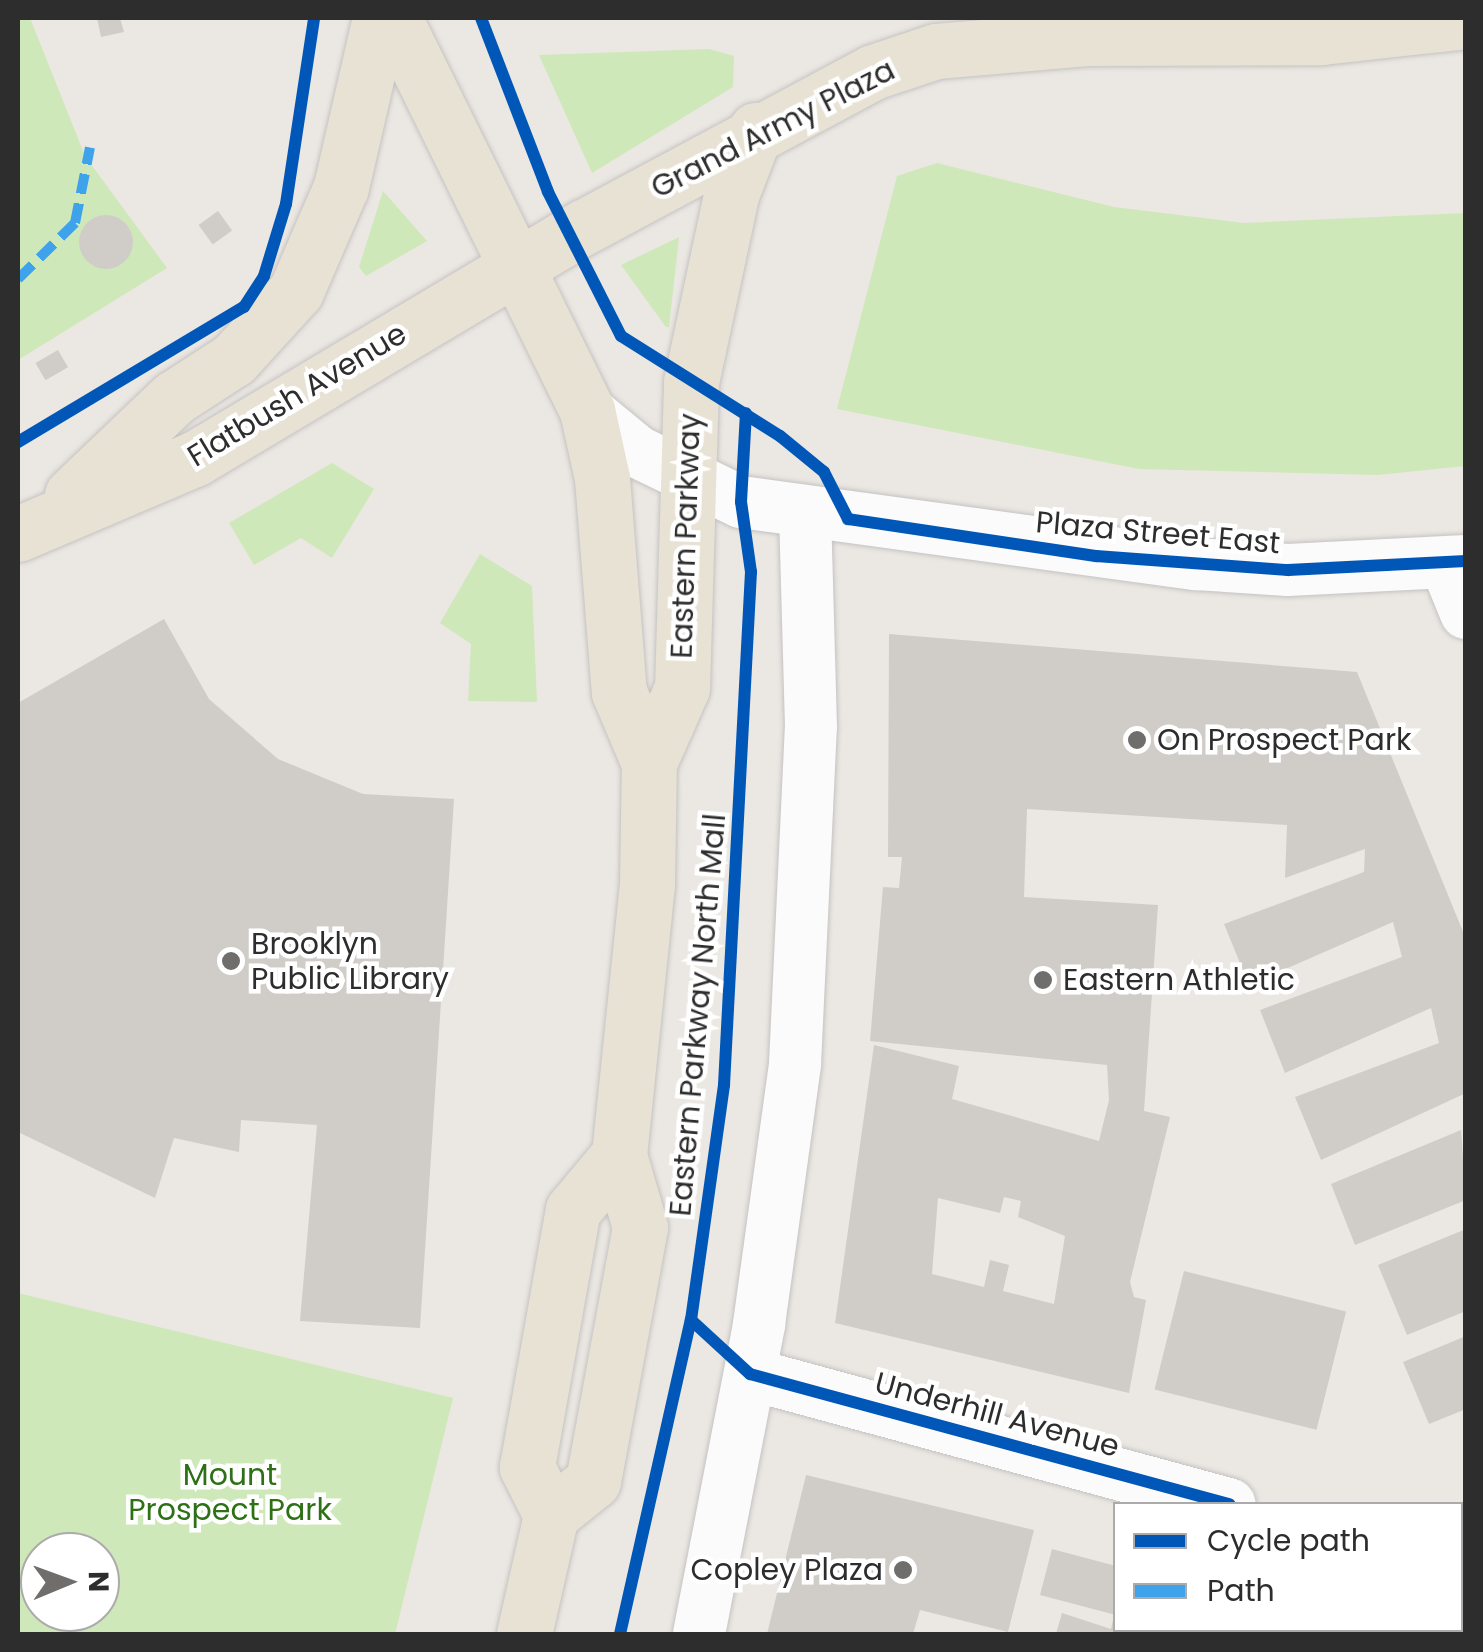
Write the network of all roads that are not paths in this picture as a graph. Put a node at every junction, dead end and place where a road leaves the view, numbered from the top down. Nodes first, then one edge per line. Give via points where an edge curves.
1 (380, 18) edge
2 (394, 18) edge
3 (981, 18) edge
4 (1466, 21) edge
5 (1088, 38) junction
6 (756, 130) junction
7 (516, 267) junction
8 (587, 410) junction
9 (683, 475) junction
10 (804, 512) junction
11 (35, 524) edge
12 (1456, 562) edge
13 (1466, 614) edge
14 (648, 763) junction
15 (750, 1374) junction
16 (1223, 1502) edge
17 (524, 1634) edge
18 (700, 1634) edge

1 - 11 main road via 341,186 296,292 234,359 174,398
2 - 7 main road, Plaza Street East
3 - 5 main road
4 - 5 main road, Grand Army Plaza via 1322,37
5 - 6 main road, Grand Army Plaza via 936,51
6 - 7 main road, Grand Army Plaza
6 - 9 main road, Eastern Parkway via 710,280
7 - 8 main road, Plaza Street East
7 - 11 main road, Flatbush Avenue via 196,458
8 - 9 street, Plaza Street East
8 - 14 main road, Eastern Parkway via 602,478 619,692
9 - 10 street, Plaza Street East via 740,502
9 - 14 main road, Eastern Parkway via 682,688
10 - 12 street, Plaza Street East via 1180,562 1288,570
10 - 15 street via 806,905 794,1064
12 - 13 street
14 - 17 main road, Eastern Parkway via 646,885 619,1155 573,1210 527,1467 551,1515
15 - 16 street, Underhill Avenue
15 - 18 street

